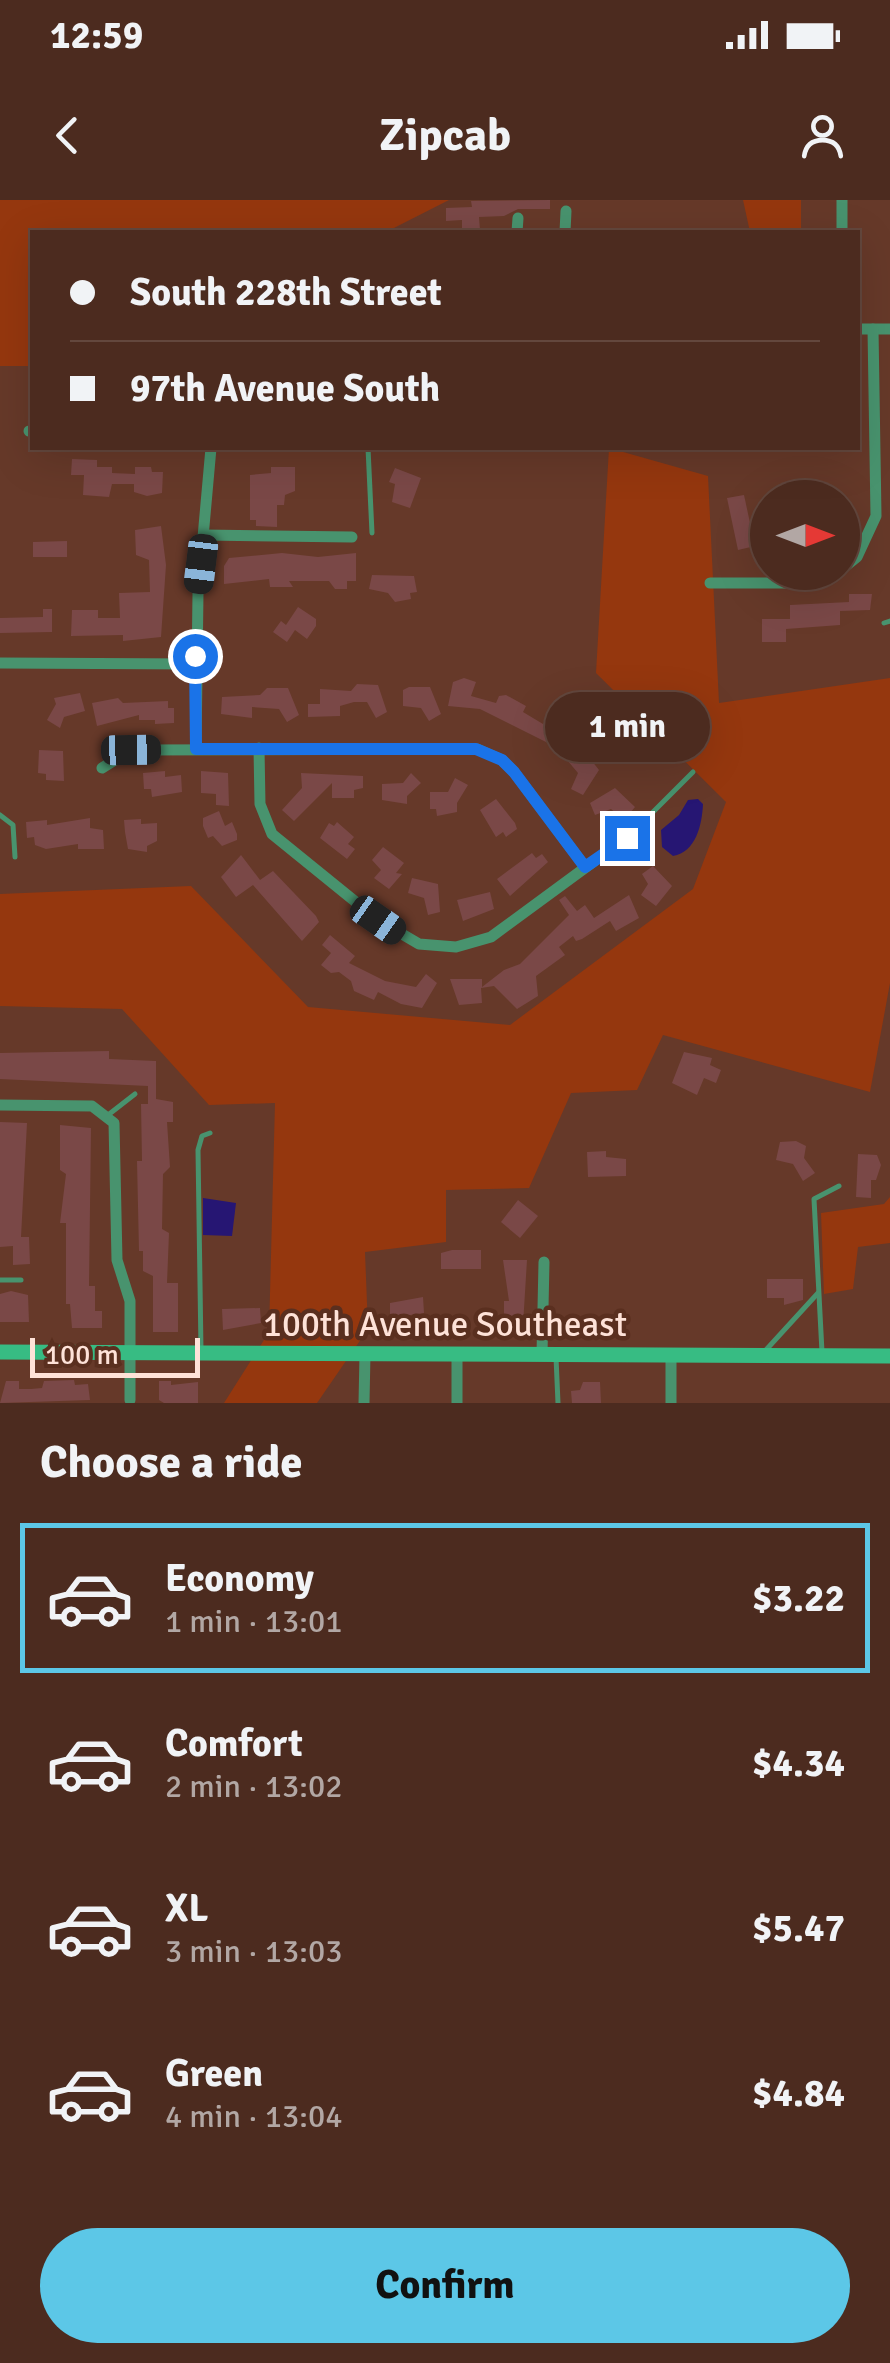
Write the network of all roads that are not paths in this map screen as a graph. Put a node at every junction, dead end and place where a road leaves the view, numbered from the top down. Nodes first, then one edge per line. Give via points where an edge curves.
1 (842, 200) edge
2 (566, 211) dead end
3 (518, 218) dead end
4 (516, 230) edge
5 (565, 230) edge
6 (842, 230) edge
7 (860, 329) edge
8 (873, 329) junction
9 (890, 330) edge
10 (211, 450) edge
11 (368, 450) edge
12 (875, 457) junction
13 (890, 457) edge
14 (372, 533) dead end
15 (204, 535) junction
16 (352, 537) dead end
17 (860, 551) edge
18 (710, 582) dead end
19 (750, 582) edge
20 (0, 664) edge
21 (194, 664) junction
22 (259, 748) junction
23 (196, 749) junction
24 (102, 768) dead end
25 (693, 772) dead end
26 (0, 815) edge
27 (608, 851) joint
28 (15, 857) dead end
29 (585, 867) junction
30 (135, 1094) dead end
31 (0, 1105) edge
32 (108, 1114) junction
33 (210, 1133) dead end
34 (839, 1186) dead end
35 (544, 1262) dead end
36 (0, 1280) edge
37 (21, 1280) dead end
38 (820, 1291) junction
39 (0, 1352) edge
40 (131, 1352) junction
41 (201, 1353) junction
42 (364, 1354) junction
43 (457, 1354) junction
44 (549, 1354) junction
45 (671, 1354) junction
46 (762, 1355) junction
47 (822, 1355) junction
48 (890, 1356) edge
49 (130, 1402) edge
50 (364, 1403) edge
51 (457, 1403) edge
52 (558, 1403) edge
53 (671, 1403) edge

1 - 6 street
2 - 5 street
3 - 4 street
7 - 8 street
8 - 9 street
8 - 12 street
10 - 15 street
11 - 14 lane
12 - 13 lane
12 - 17 street via 876,516
15 - 16 street
15 - 21 street
18 - 19 street
20 - 21 street
21 - 23 street
22 - 23 street
22 - 29 street via 490,753 514,772
22 - 29 street via 260,804 272,834 378,920 419,944 456,947 491,937
23 - 24 street via 131,750
25 - 27 lane
26 - 28 lane via 13,825
27 - 29 street
30 - 32 lane
31 - 32 street via 92,1106
32 - 40 street via 116,1132 116,1260 129,1294
33 - 41 lane via 198,1150
34 - 38 lane via 814,1199
35 - 44 street
36 - 37 lane
38 - 46 lane
38 - 47 lane
39 - 40 street, 100th Avenue Southeast
40 - 41 street, 100th Avenue Southeast
40 - 49 street
41 - 42 street, 100th Avenue Southeast
42 - 43 street, 100th Avenue Southeast
42 - 50 street
43 - 44 street, 100th Avenue Southeast
43 - 51 street
44 - 45 street, 100th Avenue Southeast
44 - 52 lane
45 - 46 street, 100th Avenue Southeast
45 - 53 street
46 - 47 street, 100th Avenue Southeast
47 - 48 street, 100th Avenue Southeast

